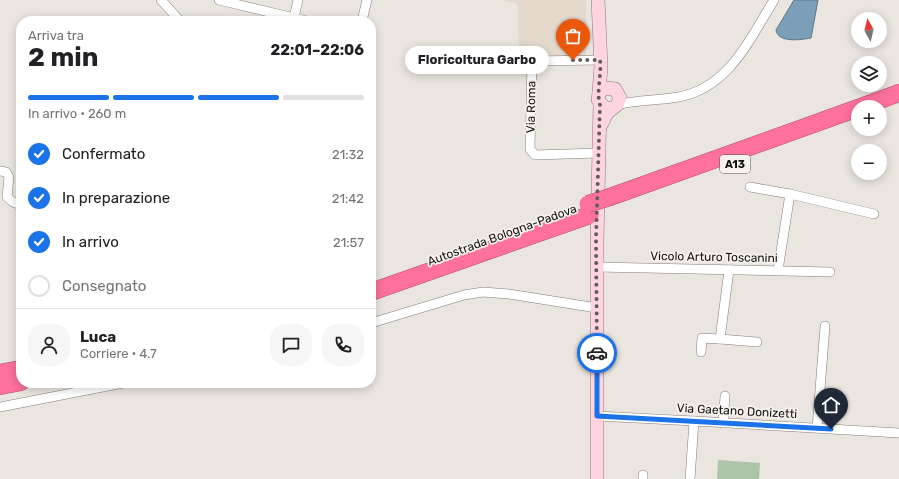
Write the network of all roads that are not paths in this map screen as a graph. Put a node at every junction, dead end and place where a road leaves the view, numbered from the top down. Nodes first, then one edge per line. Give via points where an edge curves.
1 (219, 0) edge
2 (298, 0) edge
3 (366, 0) edge
4 (598, 0) edge
5 (774, 0) edge
6 (167, 2) edge
7 (177, 16) edge
8 (286, 16) edge
9 (294, 16) edge
10 (363, 16) edge
11 (600, 63) junction
12 (615, 89) junction
13 (641, 100) junction
14 (607, 102) junction
15 (851, 111) edge
16 (851, 122) edge
17 (598, 153) junction
18 (0, 171) edge
19 (750, 187) dead end
20 (790, 194) junction
21 (611, 202) junction
22 (16, 203) edge
23 (589, 210) junction
24 (874, 214) dead end
25 (597, 267) junction
26 (729, 270) junction
27 (778, 270) junction
28 (830, 272) dead end
29 (376, 279) edge
30 (376, 290) edge
31 (597, 308) junction
32 (376, 321) edge
33 (825, 326) dead end
34 (720, 339) junction
35 (757, 342) dead end
36 (701, 352) dead end
37 (16, 370) edge
38 (0, 374) edge
39 (16, 383) edge
40 (0, 386) edge
41 (97, 388) edge
42 (725, 396) dead end
43 (0, 407) edge
44 (597, 416) junction
45 (694, 420) junction
46 (723, 423) junction
47 (817, 428) junction
48 (899, 433) edge
49 (597, 479) edge
50 (690, 479) edge

1 - 8 street
2 - 9 street
3 - 10 street
4 - 11 main road
5 - 13 street via 738,56 725,73 712,84 679,97
6 - 7 street
11 - 12 main road via 608,84
11 - 14 main road
11 - 17 street, Via Roma via 532,61 530,149 535,155
12 - 13 street via 624,96
12 - 14 main road via 620,98
12 - 14 main road via 605,88
13 - 14 street
14 - 17 main road via 599,130
15 - 21 highway, Autostrada Bologna-Padova
16 - 21 highway, Autostrada Bologna-Padova / A13
17 - 25 main road
18 - 22 street via 6,172 9,177 7,197
19 - 20 street
20 - 24 street
20 - 27 street
21 - 23 highway, Autostrada Bologna-Padova, bridge
23 - 29 highway, Autostrada Bologna-Padova
23 - 30 highway, Autostrada Bologna-Padova
25 - 26 street, Vicolo Arturo Toscanini
25 - 31 main road
26 - 27 street, Vicolo Arturo Toscanini
26 - 34 street
27 - 28 street, Vicolo Arturo Toscanini
31 - 32 street via 483,292
31 - 44 main road
33 - 47 street
34 - 35 street
34 - 36 street via 702,338
37 - 38 highway
39 - 40 highway
41 - 43 street
42 - 46 street
44 - 45 street, Via Gaetano Donizetti
44 - 49 main road
45 - 46 street, Via Gaetano Donizetti
45 - 50 street
46 - 47 street, Via Gaetano Donizetti
47 - 48 street, Via Gaetano Donizetti

